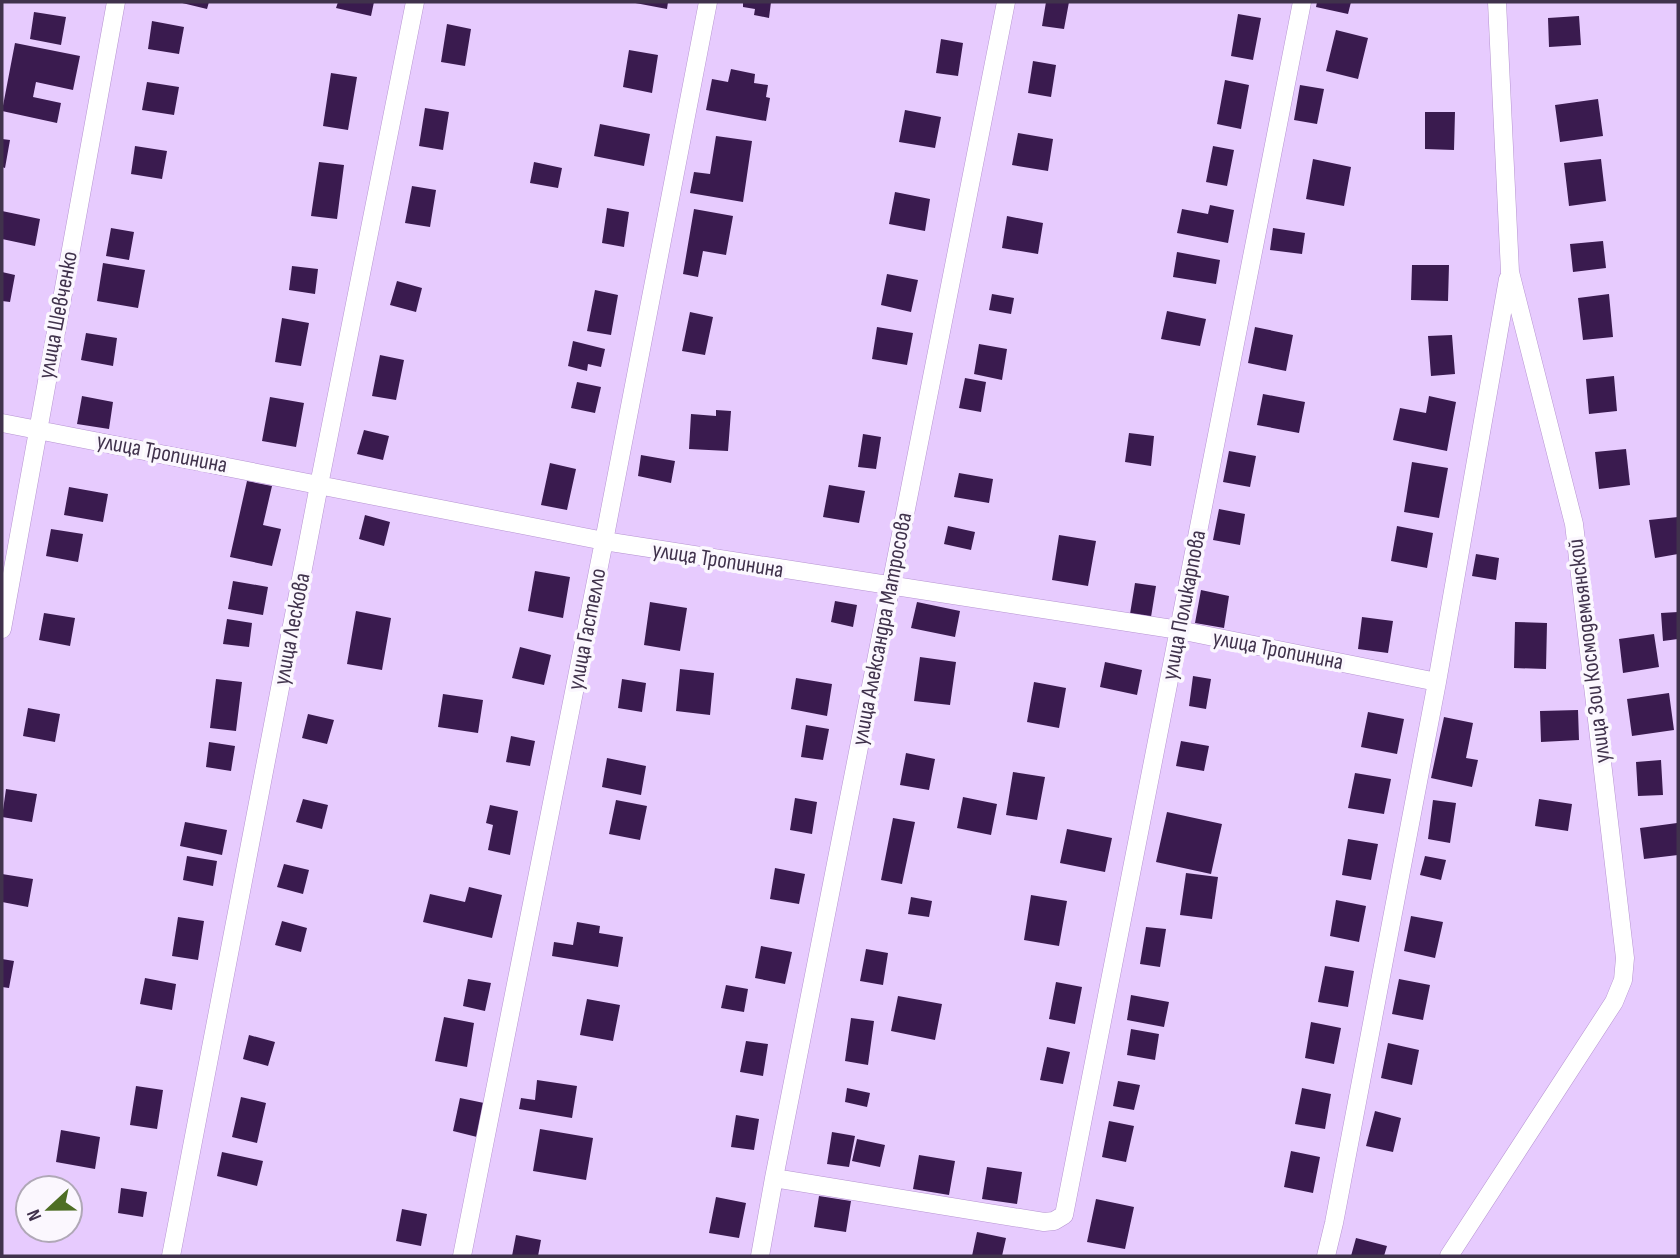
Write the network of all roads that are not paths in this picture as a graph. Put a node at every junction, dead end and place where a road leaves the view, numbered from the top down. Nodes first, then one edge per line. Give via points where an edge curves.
1 (116, 2) edge
2 (415, 2) edge
3 (708, 2) edge
4 (1006, 2) edge
5 (1303, 2) edge
6 (1497, 2) edge
7 (1510, 272) junction
8 (2, 423) edge
9 (37, 428) junction
10 (319, 485) junction
11 (604, 541) junction
12 (890, 587) junction
13 (2, 629) edge
14 (1179, 630) junction
15 (1437, 682) junction
16 (774, 1178) junction
17 (171, 1256) edge
18 (462, 1256) edge
19 (760, 1256) edge
20 (1326, 1256) edge
21 (1449, 1256) edge

1 - 9 street, улица Шевченко
2 - 10 street, улица Лескова
3 - 11 street, улица Гастелло
4 - 12 street, улица Александра Матросова
5 - 14 street, улица Поликарпова
6 - 7 street, улица Зои Космодемьянской
7 - 15 street
7 - 21 street, улица Зои Космодемьянской via 1574,524 1625,958 1614,1002
8 - 9 street, улица Тропинина
9 - 10 street, улица Тропинина
9 - 13 street, улица Шевченко
10 - 11 street, улица Тропинина
10 - 17 street, улица Лескова
11 - 12 street, улица Тропинина
11 - 18 street, улица Гастелло
12 - 14 street, улица Тропинина
12 - 16 street, улица Александра Матросова
14 - 15 street, улица Тропинина
14 - 16 street, улица Поликарпова via 1061,1219 1044,1222
15 - 20 street
16 - 19 street, улица Александра Матросова

